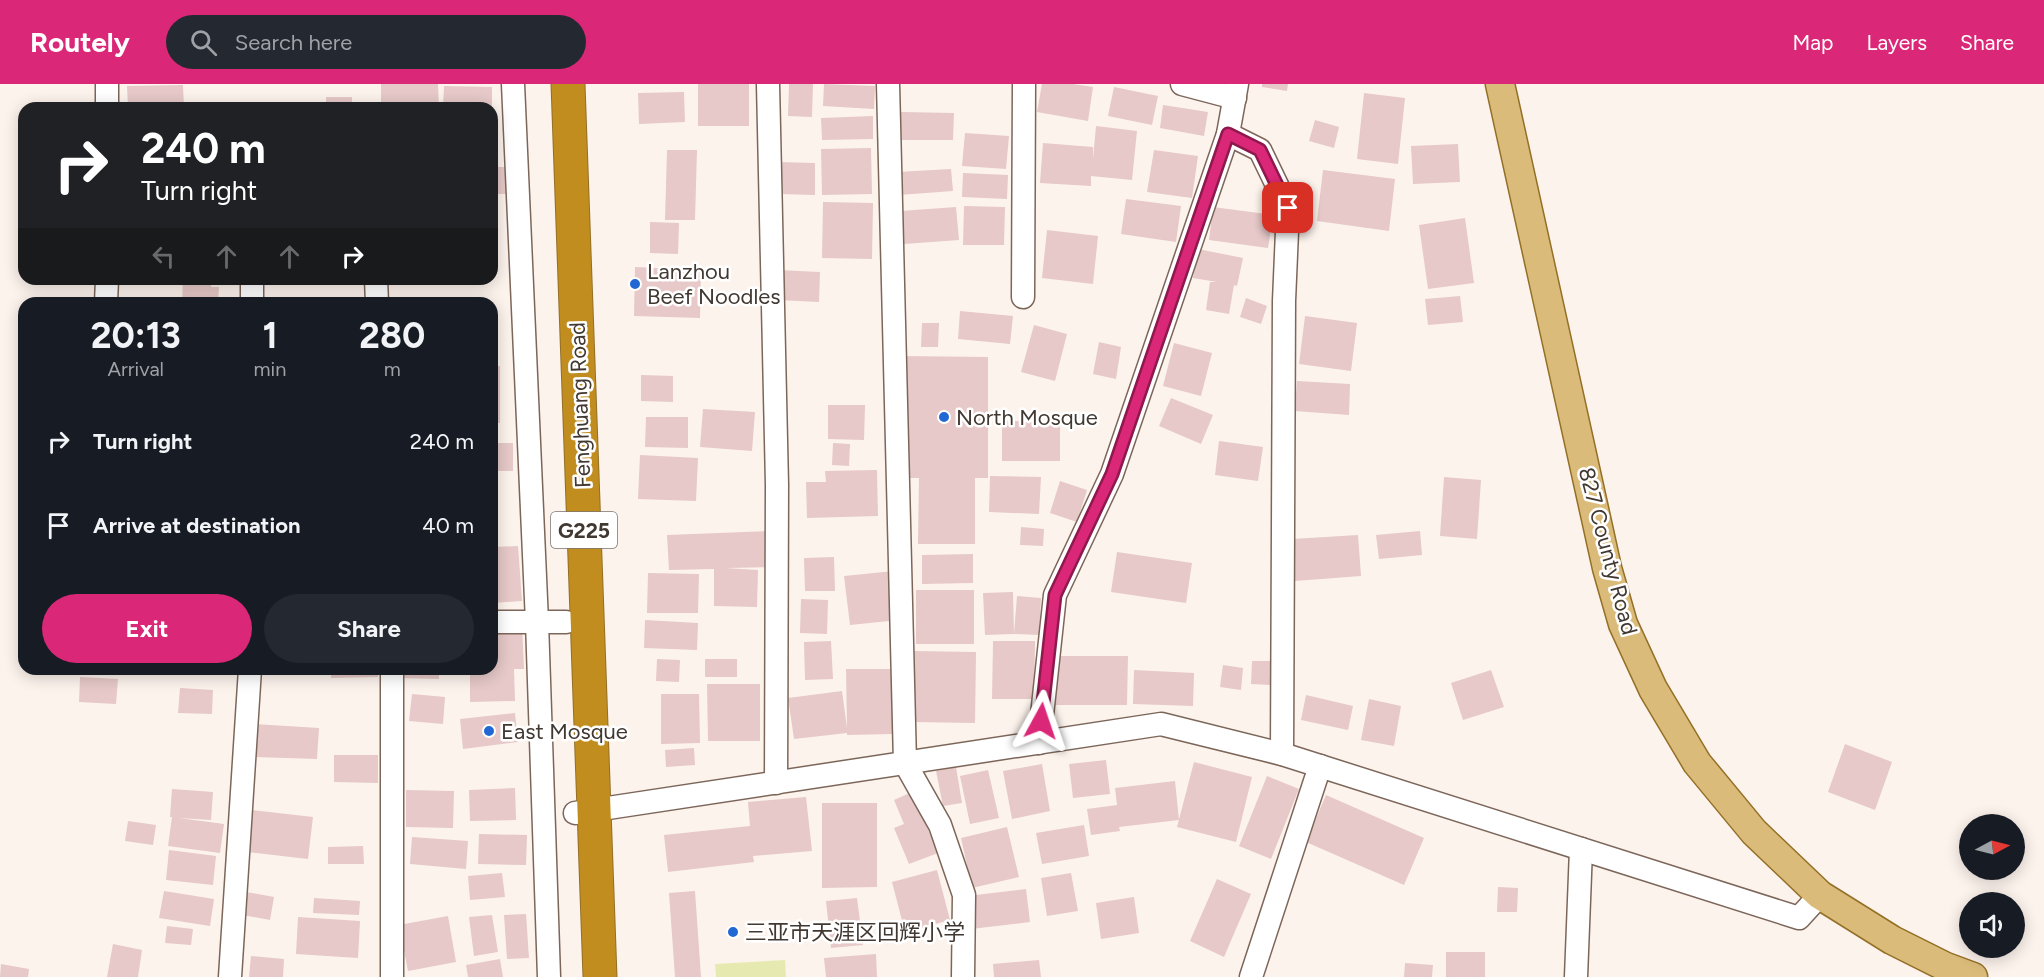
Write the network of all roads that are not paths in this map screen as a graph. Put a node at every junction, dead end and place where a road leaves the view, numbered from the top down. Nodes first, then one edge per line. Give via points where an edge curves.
1 (106, 84) edge
2 (513, 84) edge
3 (551, 84) edge
4 (568, 84) edge
5 (768, 84) edge
6 (888, 84) edge
7 (1024, 84) edge
8 (1182, 84) edge
9 (1500, 84) edge
10 (1236, 91) edge
11 (107, 102) edge
12 (1228, 134) junction
13 (1023, 297) dead end
14 (498, 622) edge
15 (552, 622) junction
16 (250, 675) edge
17 (392, 675) edge
18 (1039, 743) junction
19 (1282, 754) junction
20 (905, 763) junction
21 (1320, 766) junction
22 (777, 783) junction
23 (585, 812) junction
24 (1581, 849) junction
25 (1820, 895) junction
26 (230, 977) edge
27 (392, 977) edge
28 (549, 977) edge
29 (578, 977) edge
30 (600, 977) edge
31 (963, 977) edge
32 (1251, 977) edge
33 (1576, 977) edge
34 (1973, 977) edge

1 - 11 street
2 - 15 street
3 - 15 highway, Fenghuang Road / G225
4 - 23 highway, Fenghuang Road / G225
5 - 22 street via 777,485
6 - 20 street
7 - 13 street
8 - 10 street
9 - 25 main road, 827 County Road via 1623,624 1653,689 1697,763 1754,832
10 - 12 street
12 - 18 street via 1112,474 1055,595
12 - 19 street via 1260,150 1288,208
14 - 15 street
15 - 23 highway, Fenghuang Road / G225
15 - 28 street
16 - 26 street
17 - 27 street
18 - 19 street via 1161,724
18 - 20 street
19 - 21 street
20 - 22 street
20 - 31 street via 940,825 964,895
21 - 24 street
21 - 32 street
22 - 23 street
23 - 29 highway, Fenghuang Road / G225
23 - 30 highway, Fenghuang Road / G225
24 - 25 street via 1799,918
24 - 33 street
25 - 34 main road, 827 County Road via 1892,940

